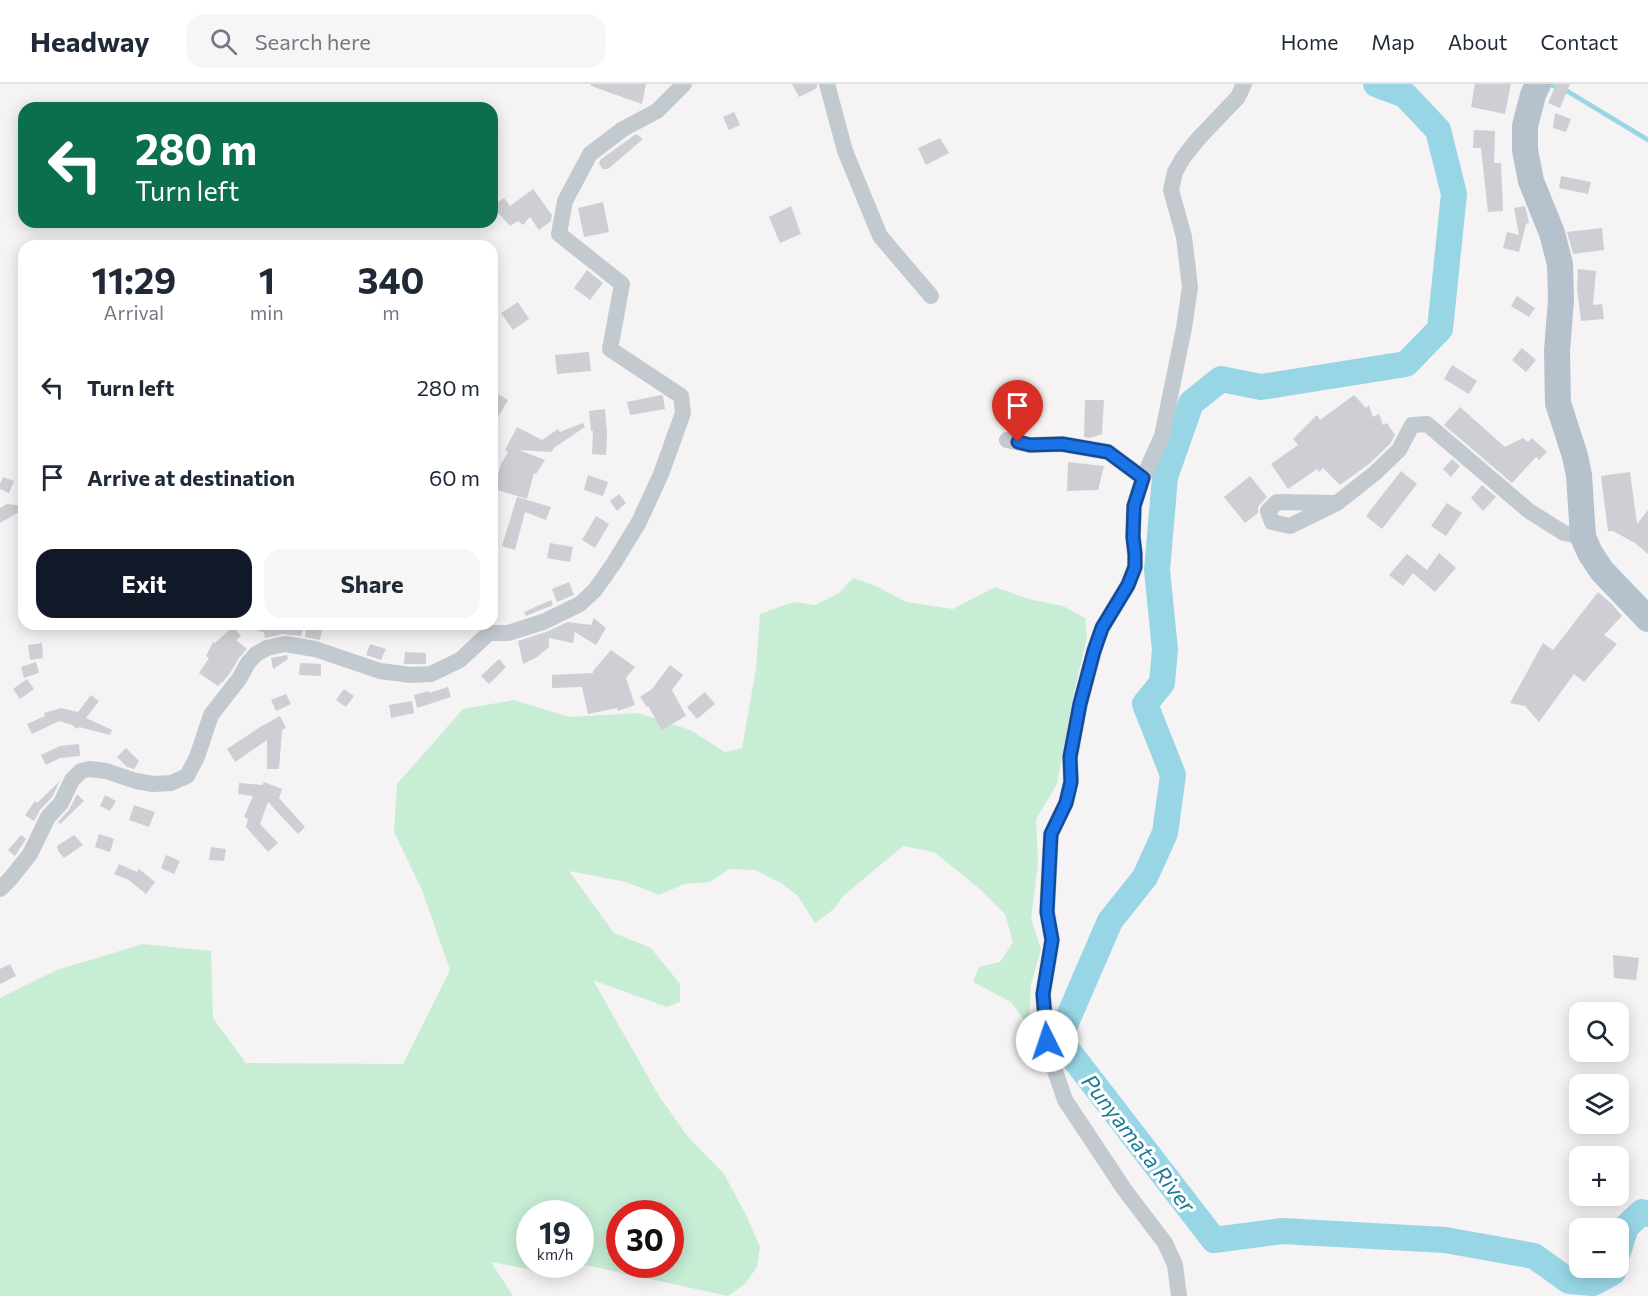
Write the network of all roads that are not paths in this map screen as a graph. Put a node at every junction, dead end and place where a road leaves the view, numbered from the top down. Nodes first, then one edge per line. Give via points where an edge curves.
1 (684, 84) edge
2 (827, 84) edge
3 (1244, 84) edge
4 (1535, 90) edge
5 (931, 296) dead end
6 (1006, 440) dead end
7 (1143, 478) junction
8 (1337, 503) dead end
9 (1583, 537) junction
10 (1648, 619) edge
11 (0, 889) edge
12 (1179, 1296) edge

1 - 11 street via 657,111 623,129 590,154 565,201 559,234 622,284 610,349 681,396 683,413 639,522 595,590 580,604 543,622 508,633 489,633 460,660 431,674 380,671 315,649 285,644 267,648 248,663 212,715 187,776 171,783 153,784 98,770 81,771 48,817 30,854
2 - 5 street via 844,151 880,236
3 - 7 street via 1175,172 1171,190 1184,237 1190,287 1162,436
4 - 9 main road via 1525,126 1525,150 1531,181 1560,264 1558,404 1579,475
6 - 7 street via 1108,452
7 - 12 street via 1134,506 1135,567 1094,651 1070,757 1071,782 1051,834 1047,912 1052,940 1043,994 1047,1041 1065,1100 1165,1244 1175,1265
8 - 9 street via 1399,450 1412,425 1427,424 1529,511 1564,532
9 - 10 main road via 1602,571

